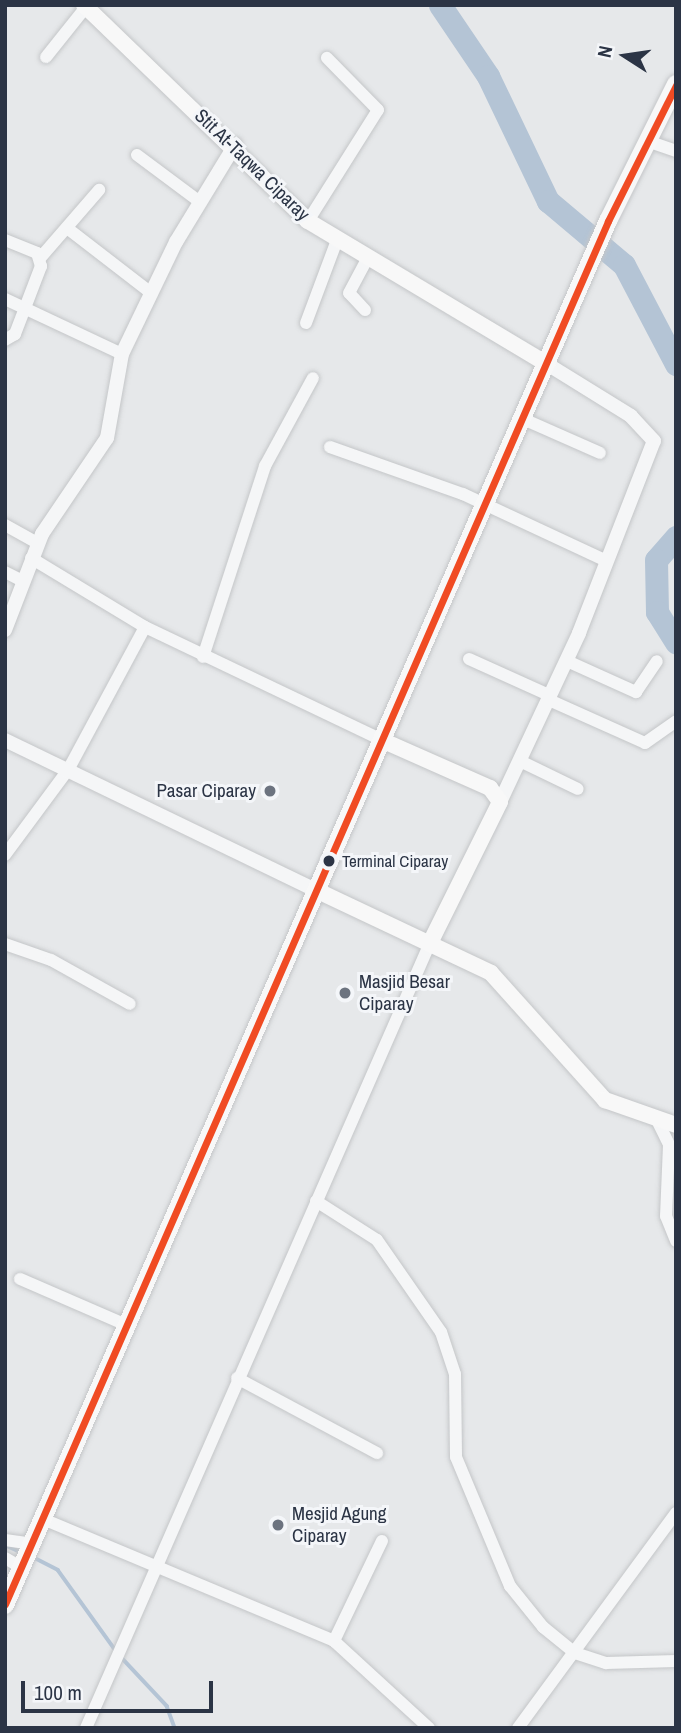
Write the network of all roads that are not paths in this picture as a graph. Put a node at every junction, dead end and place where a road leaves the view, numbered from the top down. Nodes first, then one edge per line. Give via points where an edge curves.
1 (85, 6) edge
2 (46, 57) dead end
3 (327, 58) dead end
4 (676, 84) edge
5 (647, 141) junction
6 (235, 145) junction
7 (676, 151) edge
8 (137, 155) dead end
9 (99, 190) dead end
10 (200, 202) junction
11 (308, 221) junction
12 (67, 228) junction
13 (5, 240) edge
14 (337, 240) junction
15 (41, 257) junction
16 (367, 259) junction
17 (151, 293) junction
18 (5, 299) edge
19 (24, 304) junction
20 (365, 310) dead end
21 (306, 323) dead end
22 (5, 340) edge
23 (122, 354) junction
24 (547, 364) junction
25 (313, 378) dead end
26 (523, 419) junction
27 (330, 447) dead end
28 (600, 453) dead end
29 (485, 506) junction
30 (5, 525) edge
31 (37, 543) junction
32 (31, 558) junction
33 (607, 561) junction
34 (5, 572) edge
35 (23, 581) junction
36 (145, 627) junction
37 (5, 630) edge
38 (203, 657) junction
39 (469, 659) dead end
40 (566, 661) junction
41 (657, 661) dead end
42 (550, 698) junction
43 (676, 721) edge
44 (5, 740) edge
45 (386, 742) junction
46 (520, 761) junction
47 (68, 771) junction
48 (578, 789) dead end
49 (500, 803) junction
50 (5, 856) edge
51 (320, 892) junction
52 (430, 943) junction
53 (5, 944) edge
54 (130, 1004) dead end
55 (667, 1124) edge
56 (316, 1201) junction
57 (676, 1241) edge
58 (20, 1279) dead end
59 (124, 1324) junction
60 (237, 1378) junction
61 (377, 1453) dead end
62 (676, 1513) edge
63 (43, 1519) junction
64 (5, 1539) edge
65 (382, 1541) dead end
66 (27, 1556) junction
67 (5, 1558) edge
68 (155, 1570) junction
69 (5, 1605) edge
70 (334, 1641) junction
71 (575, 1653) junction
72 (676, 1661) edge
73 (87, 1727) edge
74 (429, 1728) edge
75 (518, 1728) edge

1 - 2 street
1 - 6 main road, Stit At-Taqwa Ciparay
3 - 11 street via 378,110
4 - 5 main road
5 - 7 street
5 - 24 main road
6 - 10 street
6 - 11 main road, Stit At-Taqwa Ciparay
8 - 10 street
9 - 12 street
10 - 17 street
11 - 14 main road, Stit At-Taqwa Ciparay
12 - 15 street
12 - 17 street
13 - 15 street
14 - 16 main road, Stit At-Taqwa Ciparay
14 - 21 street
15 - 19 street
16 - 20 street via 349,293
16 - 24 main road, Stit At-Taqwa Ciparay
17 - 23 street
18 - 19 street
19 - 22 street via 15,334
19 - 23 street
23 - 31 street via 103,447
24 - 26 main road
24 - 33 street via 652,433 652,451
25 - 38 street via 265,466
26 - 28 street
26 - 29 main road
27 - 29 street
29 - 33 street
29 - 45 main road
30 - 31 street
31 - 32 street
32 - 35 street
32 - 36 street
33 - 40 street
34 - 35 street
35 - 37 street
36 - 38 street
36 - 47 street
38 - 45 street
39 - 42 street
40 - 41 street via 636,692
40 - 42 street
42 - 43 street via 645,743
42 - 46 street
44 - 47 street
45 - 49 main road via 490,788
45 - 51 main road
46 - 48 street
46 - 49 street
47 - 50 street
47 - 51 street
49 - 52 main road
51 - 52 main road
51 - 59 main road
52 - 55 main road via 505,983 605,1100
52 - 56 street
53 - 54 street via 51,960
55 - 57 street via 666,1216
56 - 60 street
56 - 71 street via 377,1240 442,1332 455,1374 456,1457 472,1500 510,1586 543,1627
58 - 59 street
59 - 63 main road
60 - 61 street
60 - 68 street
62 - 71 street
63 - 66 main road
63 - 68 street
64 - 66 street
65 - 70 street
66 - 67 street
66 - 69 main road
68 - 70 street
68 - 73 street via 125,1649
70 - 74 street
71 - 72 street via 606,1663
71 - 75 street

